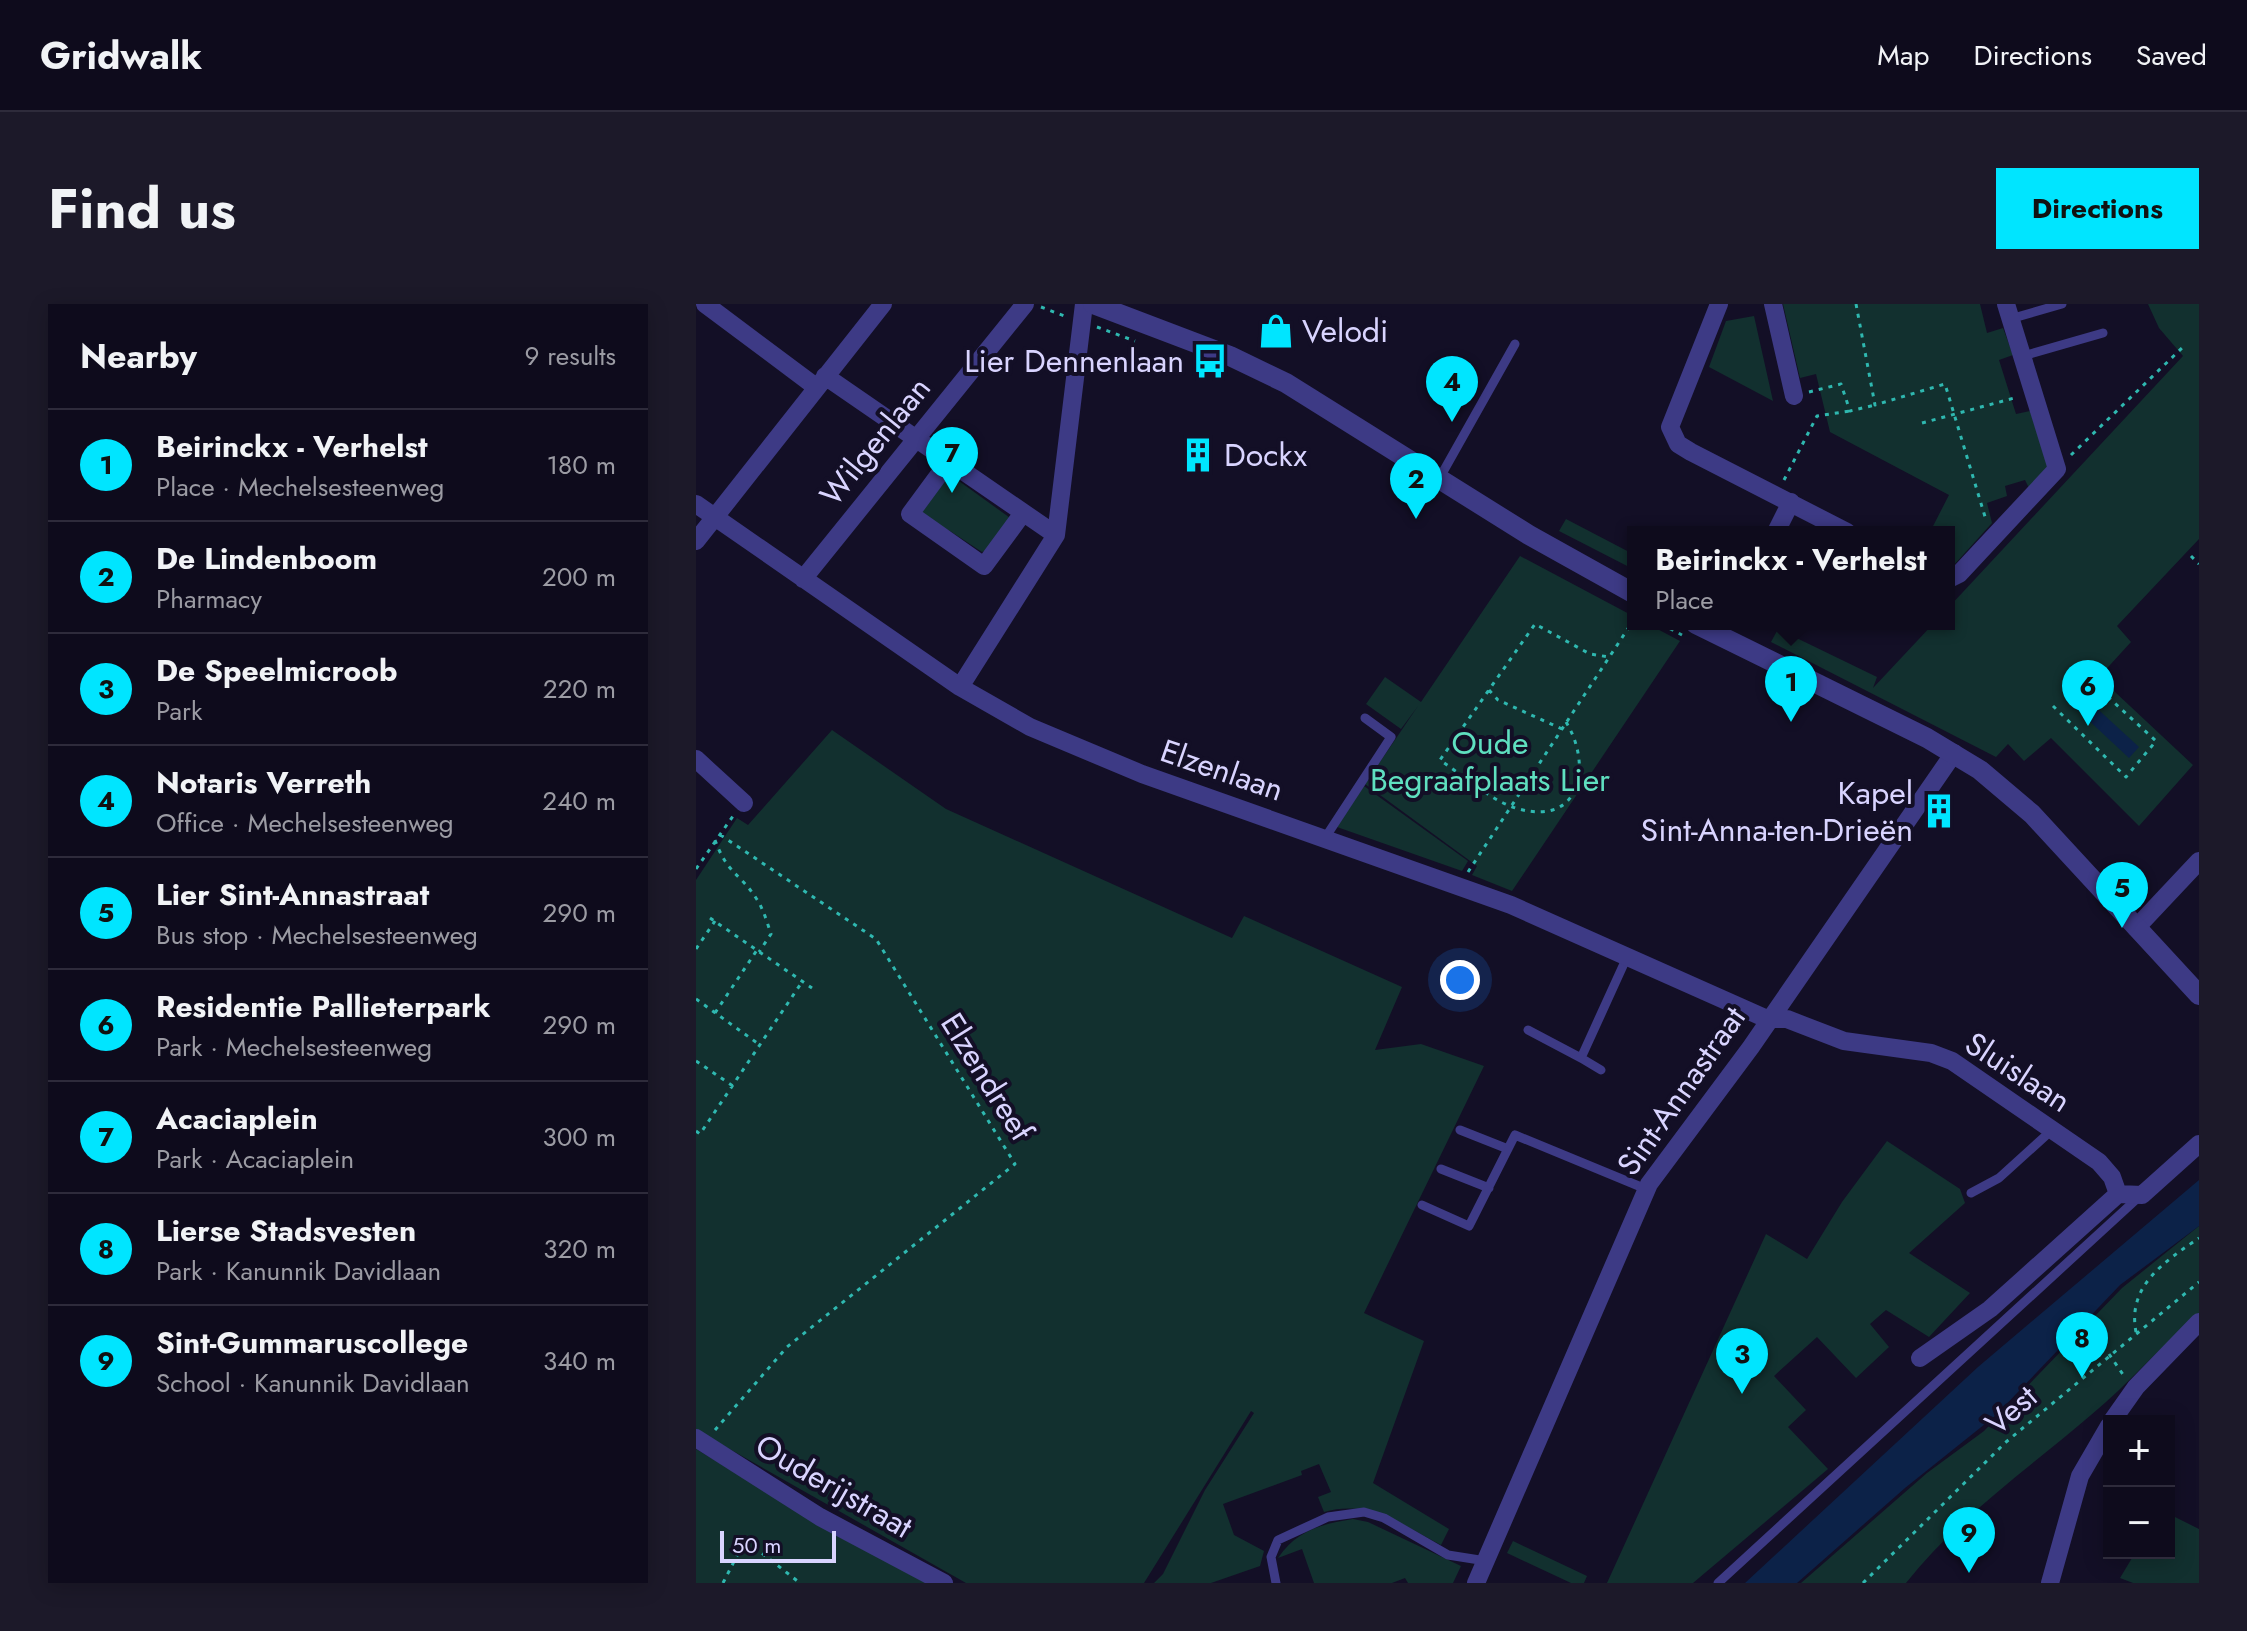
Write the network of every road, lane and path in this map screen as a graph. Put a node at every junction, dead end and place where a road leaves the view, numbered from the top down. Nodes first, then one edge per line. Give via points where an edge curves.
1 (705, 304) edge
2 (883, 304) edge
3 (1025, 304) edge
4 (1031, 304) edge
5 (1719, 304) edge
6 (1773, 304) edge
7 (1856, 304) edge
8 (2062, 304) edge
9 (1086, 310) edge
10 (2008, 311) edge
11 (2103, 333) dead end
12 (1139, 342) dead end
13 (1515, 344) dead end
14 (2184, 346) dead end
15 (2023, 356) junction
16 (820, 382) junction
17 (2034, 392) junction
18 (1794, 396) joint
19 (1875, 405) junction
20 (1850, 411) junction
21 (1953, 415) junction
22 (1922, 423) dead end
23 (915, 438) junction
24 (949, 461) junction
25 (2057, 469) junction
26 (1439, 479) junction
27 (1784, 499) junction
28 (696, 504) edge
29 (1023, 513) junction
30 (712, 517) junction
31 (1777, 526) edge
32 (1836, 526) edge
33 (1056, 535) junction
34 (1992, 539) junction
35 (696, 541) edge
36 (2191, 556) dead end
37 (2199, 564) edge
38 (1955, 576) edge
39 (803, 579) junction
40 (1627, 589) edge
41 (1627, 630) edge
42 (1726, 630) edge
43 (1694, 632) edge
44 (1609, 657) junction
45 (2083, 674) dead end
46 (960, 687) junction
47 (1489, 690) junction
48 (2053, 706) dead end
49 (1365, 718) dead end
50 (1566, 722) junction
51 (1562, 729) junction
52 (1954, 753) junction
53 (696, 759) edge
54 (744, 803) joint
55 (1511, 806) junction
56 (719, 834) junction
57 (1325, 838) junction
58 (715, 840) junction
59 (2199, 861) edge
60 (696, 869) edge
61 (1459, 885) junction
62 (710, 918) dead end
63 (715, 921) junction
64 (2136, 928) junction
65 (696, 949) edge
66 (758, 951) junction
67 (1627, 957) junction
68 (802, 982) junction
69 (812, 988) dead end
70 (2199, 995) edge
71 (696, 999) edge
72 (715, 1013) junction
73 (1767, 1019) junction
74 (1528, 1030) dead end
75 (760, 1045) junction
76 (1581, 1058) junction
77 (696, 1061) edge
78 (1601, 1070) dead end
79 (733, 1086) junction
80 (1460, 1130) dead end
81 (2052, 1130) junction
82 (696, 1131) edge
83 (2199, 1144) edge
84 (1508, 1149) junction
85 (1441, 1169) dead end
86 (1489, 1188) junction
87 (1646, 1189) junction
88 (1971, 1193) dead end
89 (2118, 1194) junction
90 (2142, 1195) junction
91 (1422, 1205) dead end
92 (2199, 1238) edge
93 (2199, 1282) edge
94 (2199, 1322) edge
95 (2136, 1332) junction
96 (1920, 1358) dead end
97 (2117, 1415) edge
98 (2103, 1437) edge
99 (700, 1440) edge
100 (1486, 1561) junction
101 (723, 1583) edge
102 (800, 1583) edge
103 (944, 1583) edge
104 (1276, 1583) edge
105 (1476, 1583) edge
106 (1718, 1583) edge
107 (1863, 1583) edge
108 (2050, 1583) edge

1 - 16 street
2 - 16 street
3 - 23 street, Wilgenlaan
4 - 9 path
5 - 27 street via 1670,427 1674,438 1691,452
6 - 18 street
7 - 19 path
8 - 10 lane
9 - 12 path
9 - 26 street via 1230,356 1286,383
9 - 33 street
10 - 15 street
11 - 15 lane
13 - 26 lane
14 - 25 path
15 - 17 street
16 - 23 street
16 - 30 street
17 - 21 path
17 - 25 street
18 - 20 path via 1841,384
19 - 20 path
19 - 21 path via 1945,384
20 - 27 path via 1817,416
21 - 22 path
21 - 34 path
23 - 24 street
23 - 39 street, Wilgenlaan
24 - 29 street
24 - 29 street via 910,514 984,566
25 - 34 street
26 - 40 street
27 - 31 street
27 - 32 street
28 - 30 street, Elzenlaan
29 - 33 street
30 - 35 street
30 - 39 street, Elzenlaan
33 - 46 street
34 - 38 street
36 - 37 path
39 - 46 street, Elzenlaan
41 - 44 path
42 - 43 street
42 - 52 street
44 - 47 path via 1590,654 1535,624
44 - 50 path
45 - 48 path via 2156,741 2126,777
46 - 57 street, Elzenlaan via 1081,750
47 - 51 path via 1498,700
47 - 55 path via 1440,760
49 - 57 lane via 1391,737
50 - 51 path
50 - 55 path via 1582,763 1571,796 1542,812
51 - 55 path
52 - 64 street via 2032,814
52 - 73 street, Sint-Annastraat
53 - 54 street
54 - 56 path
55 - 61 path
56 - 58 path
56 - 99 path, Elzendreef via 876,939 1015,1164 787,1347
57 - 61 street, Elzenlaan
58 - 60 path
58 - 66 path via 723,861 756,897 768,924 771,934
59 - 64 street
61 - 67 street, Elzenlaan
62 - 63 path
63 - 65 path
63 - 66 path
64 - 70 street
66 - 68 path
66 - 72 path
67 - 73 street, Elzenlaan
67 - 76 lane
68 - 69 path
68 - 75 path
71 - 72 path
72 - 75 path
73 - 81 street, Sluislaan via 1787,1019 1844,1041 1940,1056
73 - 87 street, Sint-Annastraat
74 - 76 lane
75 - 79 path
76 - 78 lane
77 - 79 path
79 - 82 path via 700,1134
80 - 84 lane
81 - 88 lane via 1999,1178
81 - 89 street, Sluislaan via 2107,1169
83 - 90 street
84 - 86 lane
84 - 87 lane via 1515,1135
85 - 86 lane
86 - 91 lane via 1469,1226
87 - 100 street, Sint-Annastraat
89 - 90 street
89 - 96 street via 1990,1309
90 - 106 lane
92 - 95 path via 2139,1290 2132,1311
93 - 95 path, Vest
94 - 97 street via 2136,1387
95 - 107 path, Vest via 2006,1442
98 - 108 street via 2080,1476
99 - 103 street, Ouderijstraat via 820,1517
100 - 104 lane via 1448,1555 1384,1518 1349,1512 1278,1540 1271,1557
100 - 105 street, Sint-Annastraat
101 - 102 path via 745,1540

